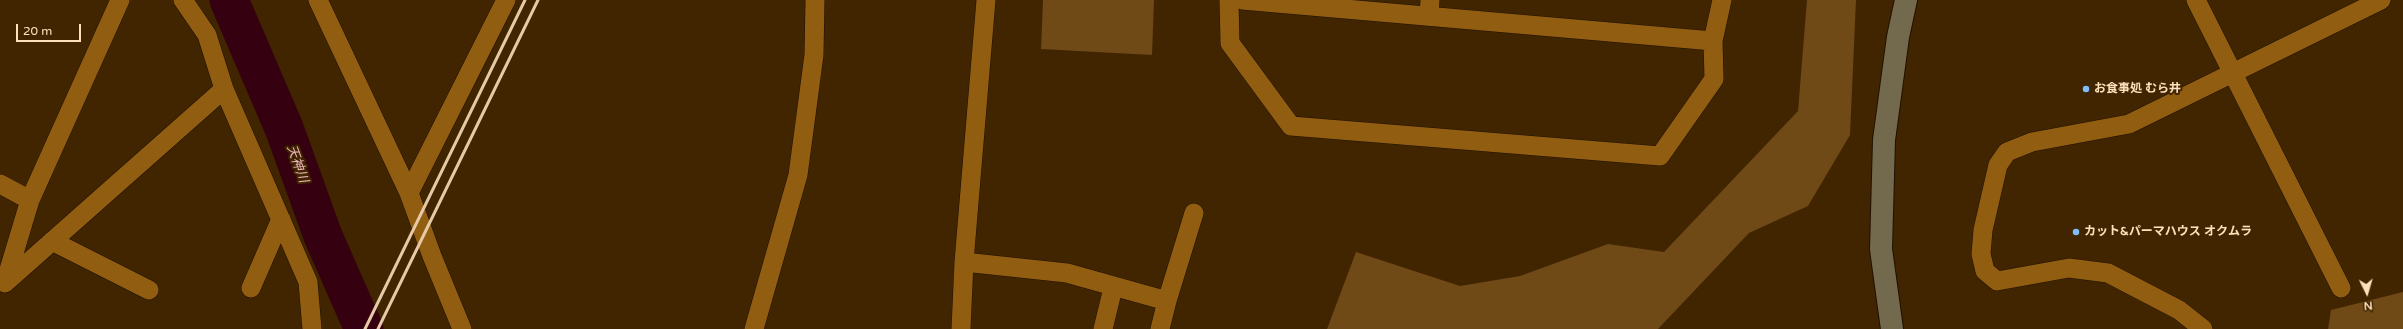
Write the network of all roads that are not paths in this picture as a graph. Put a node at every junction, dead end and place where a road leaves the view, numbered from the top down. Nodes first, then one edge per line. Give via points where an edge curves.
1 (120, 0) edge
2 (184, 0) edge
3 (318, 0) edge
4 (506, 0) edge
5 (815, 0) edge
6 (986, 0) edge
7 (1229, 0) edge
8 (1242, 0) edge
9 (1722, 0) edge
10 (1906, 0) edge
11 (2196, 0) edge
12 (2381, 0) edge
13 (1430, 8) edge
14 (1713, 41) junction
15 (2232, 74) junction
16 (224, 89) junction
17 (0, 184) edge
18 (410, 193) junction
19 (30, 200) junction
20 (1194, 213) dead end
21 (281, 219) junction
22 (52, 240) junction
23 (964, 262) junction
24 (2, 285) edge
25 (252, 288) dead end
26 (1112, 288) junction
27 (2342, 288) dead end
28 (149, 290) dead end
29 (1167, 301) junction
30 (312, 329) edge
31 (462, 329) edge
32 (754, 329) edge
33 (961, 329) edge
34 (1103, 329) edge
35 (1160, 329) edge
36 (1892, 329) edge
37 (2203, 329) edge

1 - 19 street
2 - 16 street via 207,35
3 - 18 street
4 - 18 street
5 - 32 street via 814,55 798,175
6 - 23 street
7 - 14 street via 1230,43 1291,126 1299,127 1660,156 1714,79
8 - 13 street
9 - 14 street
10 - 36 street via 1898,37 1884,140 1881,249
11 - 15 street
12 - 15 street
13 - 14 street
15 - 27 street
15 - 37 street via 2129,124 2032,142 2007,152 1998,165 1983,230 1981,254 1985,271 1997,281 2069,268 2108,273 2179,310
16 - 21 street
16 - 22 street
17 - 19 street
18 - 31 street
19 - 24 street
20 - 29 street
21 - 25 street
21 - 30 street via 308,282
22 - 24 street
22 - 28 street
23 - 26 street via 1067,273
23 - 33 street
26 - 29 street
26 - 34 street
29 - 35 street

